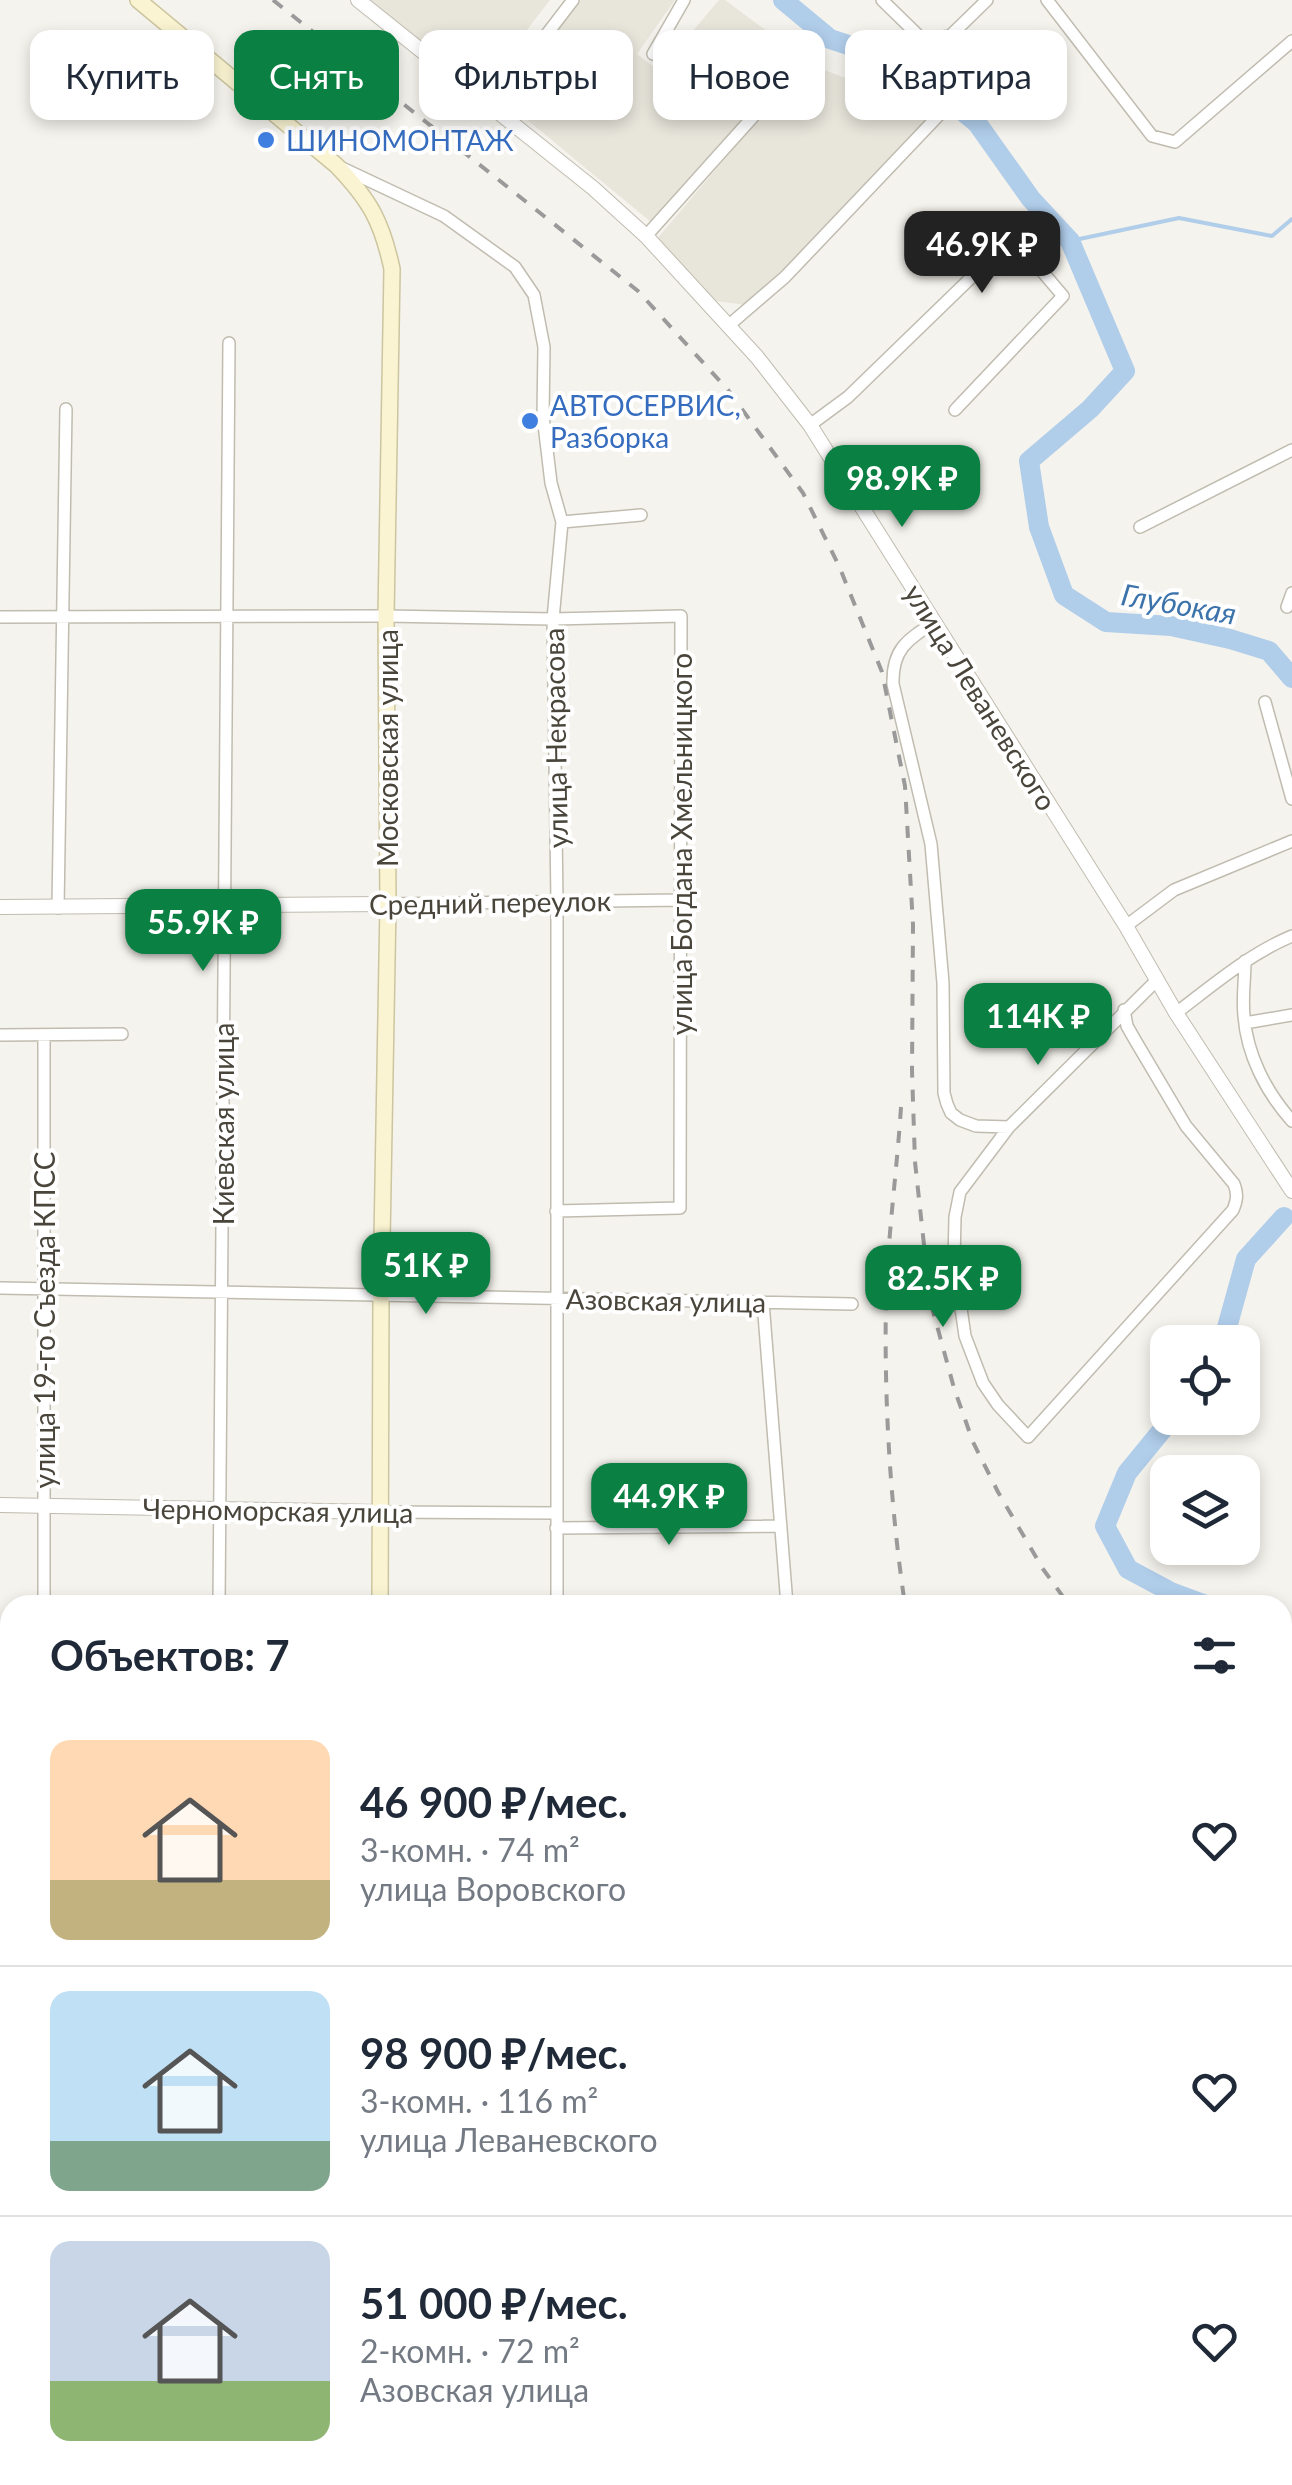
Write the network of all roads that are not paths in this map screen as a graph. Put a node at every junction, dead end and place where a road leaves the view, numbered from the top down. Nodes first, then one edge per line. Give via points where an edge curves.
1 (138, 0) edge
2 (358, 0) edge
3 (572, 0) edge
4 (684, 0) edge
5 (882, 0) edge
6 (987, 0) edge
7 (1047, 0) edge
8 (549, 30) edge
9 (1292, 41) edge
10 (419, 49) edge
11 (652, 54) dead end
12 (508, 120) edge
13 (751, 120) edge
14 (934, 120) edge
15 (336, 165) junction
16 (646, 236) junction
17 (728, 326) junction
18 (229, 344) dead end
19 (66, 409) dead end
20 (955, 410) dead end
21 (810, 426) junction
22 (1292, 450) edge
23 (641, 515) dead end
24 (562, 522) junction
25 (1140, 527) dead end
26 (1292, 593) edge
27 (1287, 607) dead end
28 (0, 616) edge
29 (62, 616) junction
30 (227, 616) junction
31 (386, 616) junction
32 (553, 619) junction
33 (934, 622) junction
34 (1265, 702) dead end
35 (1292, 799) edge
36 (1292, 841) edge
37 (680, 900) junction
38 (557, 901) junction
39 (224, 904) junction
40 (388, 904) junction
41 (0, 907) edge
42 (58, 908) junction
43 (1126, 926) junction
44 (1292, 936) edge
45 (1246, 961) junction
46 (1156, 980) junction
47 (1124, 1010) junction
48 (1176, 1013) junction
49 (1292, 1015) edge
50 (1245, 1024) junction
51 (122, 1034) dead end
52 (44, 1035) junction
53 (0, 1036) edge
54 (1292, 1121) edge
55 (1009, 1127) junction
56 (1292, 1191) edge
57 (556, 1212) junction
58 (0, 1288) edge
59 (44, 1288) junction
60 (221, 1292) junction
61 (381, 1296) junction
62 (556, 1298) junction
63 (763, 1302) junction
64 (852, 1304) dead end
65 (0, 1504) edge
66 (44, 1506) junction
67 (220, 1510) junction
68 (382, 1512) junction
69 (556, 1513) junction
70 (781, 1526) junction
71 (556, 1528) junction
72 (44, 1595) edge
73 (219, 1595) edge
74 (380, 1595) edge
75 (557, 1595) edge
76 (787, 1595) edge

1 - 15 main road, Московская улица
2 - 10 street, улица Леваневского
3 - 8 street
4 - 11 street
5 - 6 street via 922,40 950,36
7 - 9 street via 1152,136 1174,142
12 - 16 street, улица Леваневского
13 - 16 street
14 - 17 street
15 - 24 street, улица Некрасова via 444,216 515,267 534,296 544,347 551,482
15 - 31 main road, Московская улица via 361,190 385,234 392,270
16 - 17 street, улица Леваневского
17 - 21 street, улица Леваневского
18 - 30 street, Киевская улица
19 - 29 street
20 - 21 street via 1062,296 1013,237
21 - 33 street, улица Леваневского
22 - 25 street
23 - 24 street
24 - 32 street, улица Некрасова
26 - 27 street
28 - 29 street, улица Богдана Хмельницкого
29 - 30 street, улица Богдана Хмельницкого
29 - 42 street
30 - 31 street, улица Богдана Хмельницкого
30 - 39 street, Киевская улица
31 - 32 street, улица Богдана Хмельницкого
31 - 40 main road, Московская улица
32 - 37 street, улица Богдана Хмельницкого via 681,616
32 - 38 street, улица Некрасова
33 - 43 street, улица Леваневского
33 - 55 street via 906,642 892,670 931,844 944,1093 960,1120
34 - 35 street
36 - 43 street via 1174,890
37 - 38 street, Средний переулок
37 - 57 street, улица Богдана Хмельницкого via 680,1208
38 - 40 street, Средний переулок
38 - 57 street, улица Некрасова
39 - 40 street, Средний переулок
39 - 42 street, Средний переулок
39 - 60 street, Киевская улица
40 - 61 main road, Московская улица
41 - 42 street, Средний переулок
43 - 46 street, улица Леваневского
44 - 45 street
45 - 48 street
45 - 50 street
46 - 47 street
46 - 48 street, улица Леваневского
47 - 55 street
47 - 55 street via 1186,1126 1238,1192 1233,1210 1028,1437 983,1383 965,1336 954,1260 960,1192
48 - 56 street, улица Леваневского
49 - 50 street
50 - 54 street via 1261,1077
51 - 52 street
52 - 53 street
52 - 59 street, улица 19-го Съезда КПСС
57 - 62 street, улица Некрасова
58 - 59 street, Азовская улица
59 - 60 street, Азовская улица
59 - 66 street, улица 19-го Съезда КПСС
60 - 61 street, Азовская улица
60 - 67 street, Киевская улица
61 - 62 street, Азовская улица
61 - 68 main road, Московская улица
62 - 63 street, Азовская улица
62 - 69 street, улица Некрасова
63 - 64 street, Азовская улица
63 - 70 street
65 - 66 street, Черноморская улица
66 - 67 street, Черноморская улица
66 - 72 street, улица 19-го Съезда КПСС
67 - 68 street, Черноморская улица
67 - 73 street, Киевская улица
68 - 69 street, Черноморская улица
68 - 74 main road, Московская улица
69 - 71 street, улица Некрасова
70 - 71 street
70 - 76 street
71 - 75 street, улица Некрасова

